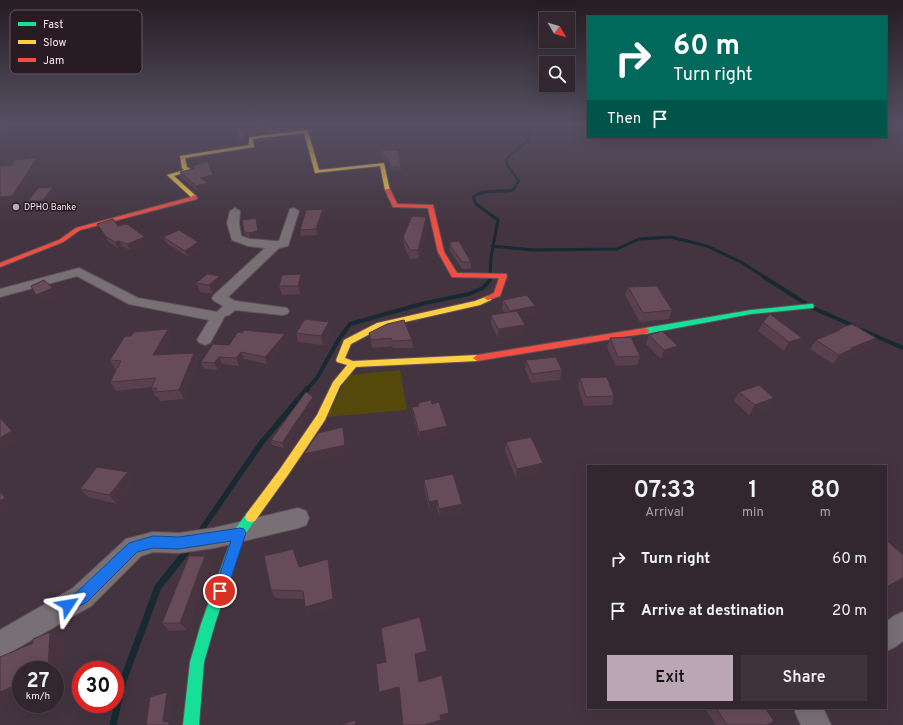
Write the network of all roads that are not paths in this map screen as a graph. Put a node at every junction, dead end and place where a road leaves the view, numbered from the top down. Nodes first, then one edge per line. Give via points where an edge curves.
1 (183, 157) edge
2 (313, 157) edge
3 (235, 210) dead end
4 (294, 211) dead end
5 (275, 245) junction
6 (0, 265) edge
7 (0, 293) edge
8 (232, 305) junction
9 (810, 306) dead end
10 (282, 310) dead end
11 (218, 317) junction
12 (205, 340) dead end
13 (353, 364) junction
14 (298, 518) dead end
15 (240, 533) junction
16 (903, 625) edge
17 (887, 637) edge
18 (0, 644) edge
19 (809, 709) edge
20 (191, 725) edge
21 (817, 725) edge

1 - 6 street via 185,168 189,170 170,175 194,198 78,229 61,242
2 - 13 street via 317,172 382,164 387,187 395,206 431,206 441,252 455,275 503,276 497,294 477,303 380,325 346,342 340,360
3 - 5 street via 233,223 236,238
4 - 5 street via 284,242
5 - 8 street via 219,298
7 - 11 street via 79,272 134,301
8 - 10 street
8 - 11 street
9 - 13 street via 750,312 592,341 479,358
11 - 12 street
13 - 15 street via 336,384 321,417
14 - 15 street
15 - 18 street via 179,543 153,542 134,547 82,597
15 - 20 street via 197,662
16 - 17 street
19 - 21 street

